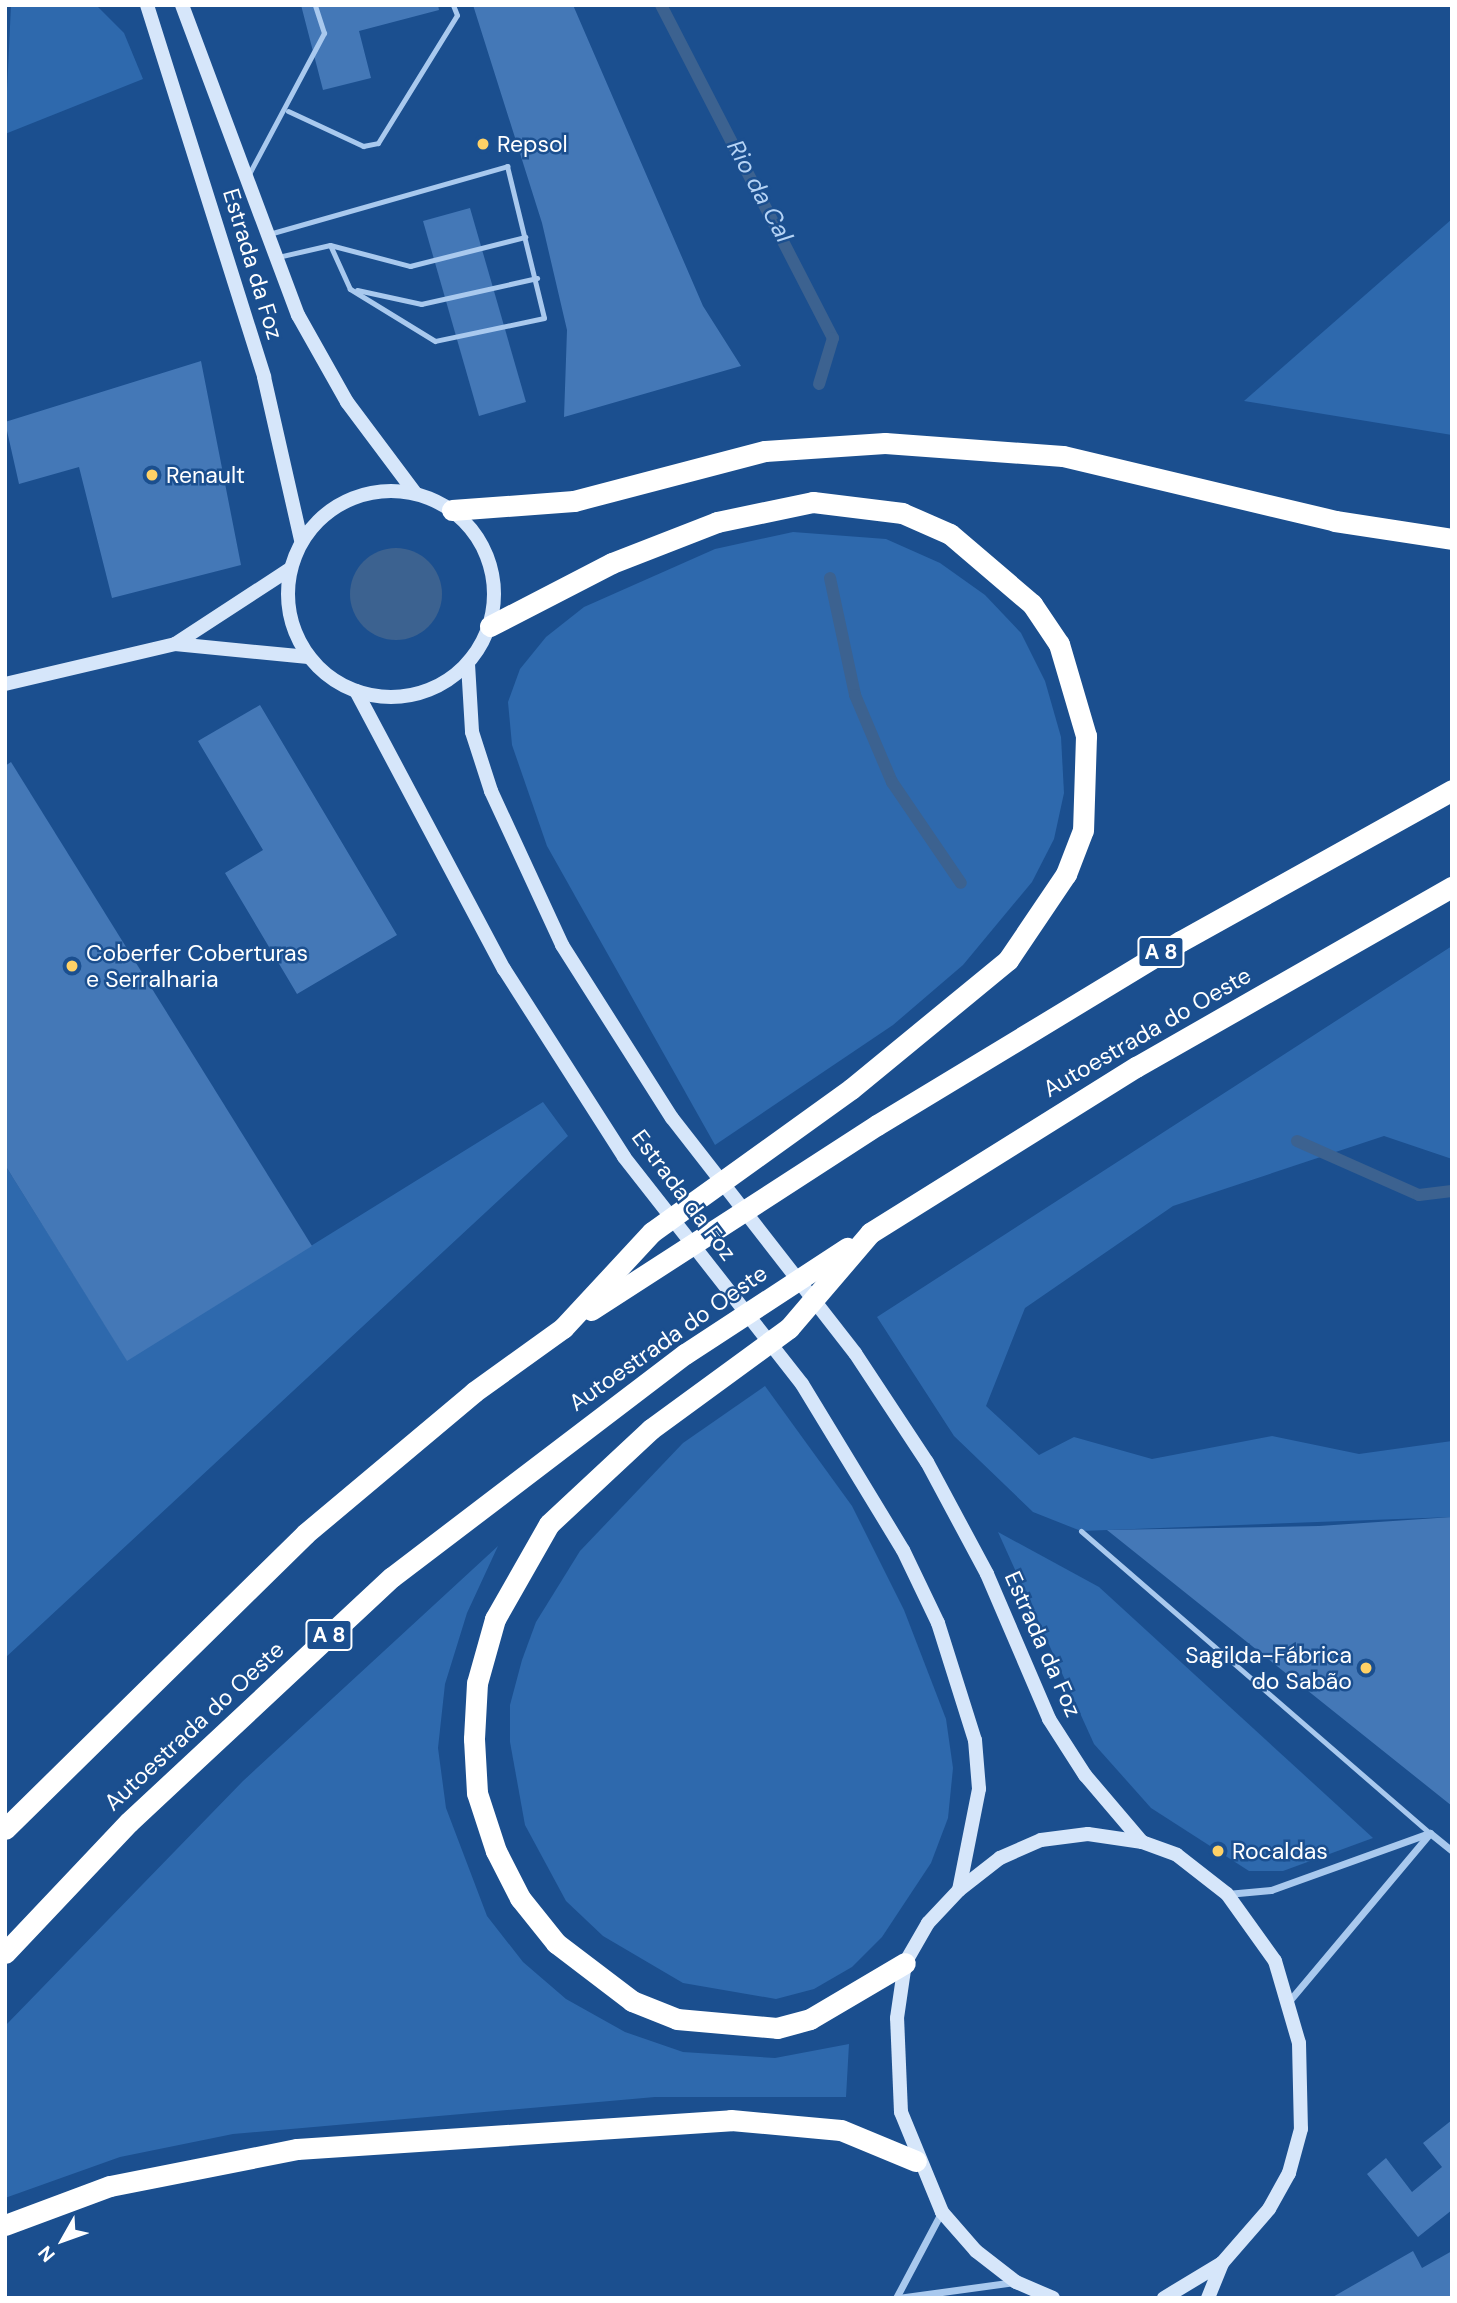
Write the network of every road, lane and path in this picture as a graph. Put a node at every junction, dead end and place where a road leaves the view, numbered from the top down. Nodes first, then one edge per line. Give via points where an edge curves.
1 (147, 5) edge
2 (182, 5) edge
3 (315, 5) edge
4 (453, 5) edge
5 (288, 111) junction
6 (245, 180) junction
7 (266, 235) junction
8 (525, 237) junction
9 (330, 246) junction
10 (275, 257) junction
11 (537, 278) junction
12 (351, 289) junction
13 (415, 493) junction
14 (452, 510) junction
15 (1452, 539) edge
16 (301, 540) junction
17 (290, 569) junction
18 (490, 626) junction
19 (176, 644) junction
20 (309, 657) junction
21 (468, 664) junction
22 (5, 684) edge
23 (356, 691) junction
24 (1452, 790) edge
25 (1452, 887) edge
26 (870, 1233) junction
27 (563, 1328) junction
28 (1081, 1531) dead end
29 (5, 1829) edge
30 (1430, 1833) junction
31 (1142, 1842) junction
32 (1452, 1851) edge
33 (959, 1890) junction
34 (1227, 1894) junction
35 (5, 1953) edge
36 (905, 1963) junction
37 (1290, 2000) junction
38 (916, 2161) junction
39 (942, 2212) junction
40 (5, 2225) edge
41 (1222, 2263) junction
42 (1016, 2281) junction
43 (897, 2298) edge
44 (1053, 2298) edge
45 (1164, 2298) edge
46 (1208, 2298) edge

1 - 16 main road, Estrada da Foz via 264,377
2 - 6 main road, Estrada da Foz
3 - 5 lane via 324,33
4 - 5 lane via 457,15 377,143 363,146
5 - 6 lane
6 - 7 main road, Estrada da Foz
7 - 8 lane via 507,166
7 - 10 main road, Estrada da Foz
8 - 9 lane via 410,266
8 - 11 lane
9 - 10 lane
9 - 12 lane
10 - 13 main road, Estrada da Foz via 332,379
11 - 12 lane via 421,304
11 - 12 lane via 544,318 435,341
13 - 14 main road
13 - 16 main road via 383,489 350,498
14 - 15 highway via 573,502 765,451 885,443 1063,456 1335,521
14 - 18 main road via 475,533 489,562 495,593
16 - 17 main road
17 - 19 main road
17 - 20 main road via 287,600
18 - 21 main road
18 - 27 highway, bridge via 600,568 704,527 813,502 902,513 950,534 1032,604 1059,644 1086,736 1083,830 1066,874 1008,960 851,1089 652,1232
19 - 20 main road
19 - 22 main road
20 - 23 main road
21 - 23 main road via 416,695
21 - 31 main road, Estrada da Foz via 472,732 491,791 562,945 672,1118 855,1353 927,1462 987,1574 1049,1719 1085,1775
23 - 33 main road, Estrada da Foz via 504,969 624,1157 802,1384 903,1550 938,1623 975,1740 979,1790
24 - 27 highway, A 8, bridge via 1181,941 877,1125
25 - 26 highway, Autoestrada do Oeste / A 8 via 970,1167
26 - 35 highway, Autoestrada do Oeste / A 8, bridge via 685,1354 392,1577 129,1822
26 - 36 highway, bridge via 789,1328 651,1429 549,1524 495,1619 477,1683 474,1739 477,1793 496,1851 520,1899 556,1943 632,2001 677,2019 777,2028 810,2019
27 - 29 highway, A 8 via 474,1392 305,1534
28 - 30 lane
30 - 32 street
30 - 34 street via 1271,1890
30 - 37 street
31 - 33 main road via 1088,1834 1041,1840 1000,1858
31 - 34 main road via 1177,1855
33 - 36 main road via 928,1923
34 - 37 main road via 1275,1961
36 - 38 main road via 894,2064
37 - 41 main road via 1304,2088 1301,2129 1269,2208
38 - 39 main road
38 - 40 highway via 841,2130 791,2121 324,2147 165,2172
39 - 42 main road via 976,2251
39 - 43 street
41 - 45 main road
41 - 46 main road
42 - 43 street
42 - 44 main road

